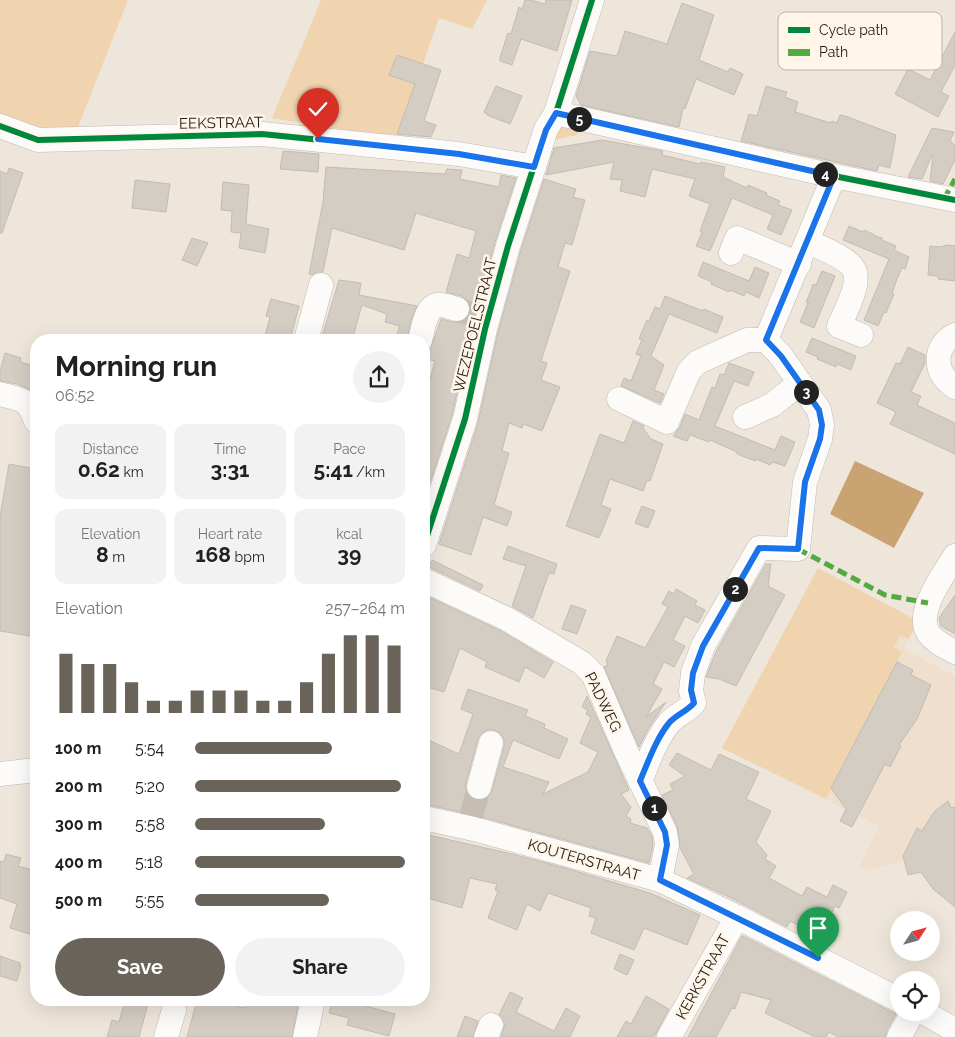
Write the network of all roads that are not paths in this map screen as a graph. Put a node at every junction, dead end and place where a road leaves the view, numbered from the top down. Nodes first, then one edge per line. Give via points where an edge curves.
1 (592, 0) edge
2 (556, 113) junction
3 (0, 126) edge
4 (534, 167) junction
5 (834, 176) junction
6 (955, 200) edge
7 (737, 238) dead end
8 (807, 241) junction
9 (799, 264) junction
10 (321, 285) dead end
11 (475, 314) junction
12 (842, 328) dead end
13 (308, 334) edge
14 (422, 334) edge
15 (955, 335) edge
16 (766, 340) junction
17 (800, 383) junction
18 (955, 387) edge
19 (0, 394) edge
20 (619, 399) dead end
21 (30, 407) edge
22 (745, 416) dead end
23 (430, 522) edge
24 (955, 556) edge
25 (430, 583) edge
26 (955, 652) edge
27 (491, 743) dead end
28 (30, 771) edge
29 (0, 774) edge
30 (640, 781) junction
31 (479, 787) tunnel mouth
32 (430, 819) edge
33 (660, 880) junction
34 (736, 917) junction
35 (890, 995) edge
36 (312, 1006) edge
37 (174, 1010) dead end
38 (908, 1021) edge
39 (939, 1021) edge
40 (955, 1030) edge
41 (166, 1037) edge
42 (305, 1037) edge
43 (669, 1037) edge
44 (899, 1037) edge

1 - 2 street, WEZEPOELSTRAAT
2 - 4 street, WEZEPOELSTRAAT via 546,130
2 - 5 street
3 - 4 street, EEKSTRAAT via 38,140 262,134 459,154
4 - 11 street, WEZEPOELSTRAAT via 508,246
5 - 6 street
5 - 8 street
7 - 9 street
8 - 9 street
8 - 12 street via 846,261 854,270 856,281
9 - 16 street
10 - 13 street
11 - 14 street via 437,305 430,310
11 - 23 street, WEZEPOELSTRAAT via 464,419
15 - 18 street via 944,344 938,359 941,373
16 - 17 street
16 - 20 street via 747,340 698,362 689,371 667,422
17 - 22 street via 772,405
17 - 30 street via 819,410 822,425 805,482 798,549 759,548 703,646 693,673 691,690 694,703 660,736
19 - 21 street via 24,400
24 - 26 street via 928,603 925,622 936,641
25 - 30 street, PADWEG via 508,619 582,662 593,674
27 - 31 street
28 - 29 street
30 - 33 street, PADWEG via 665,832 667,845
32 - 33 street, KOUTERSTRAAT via 469,822
33 - 34 street, KOUTERSTRAAT
34 - 35 street, KOUTERSTRAAT
34 - 43 street, KERKSTRAAT
36 - 42 street
37 - 41 street
38 - 44 street
39 - 40 street

